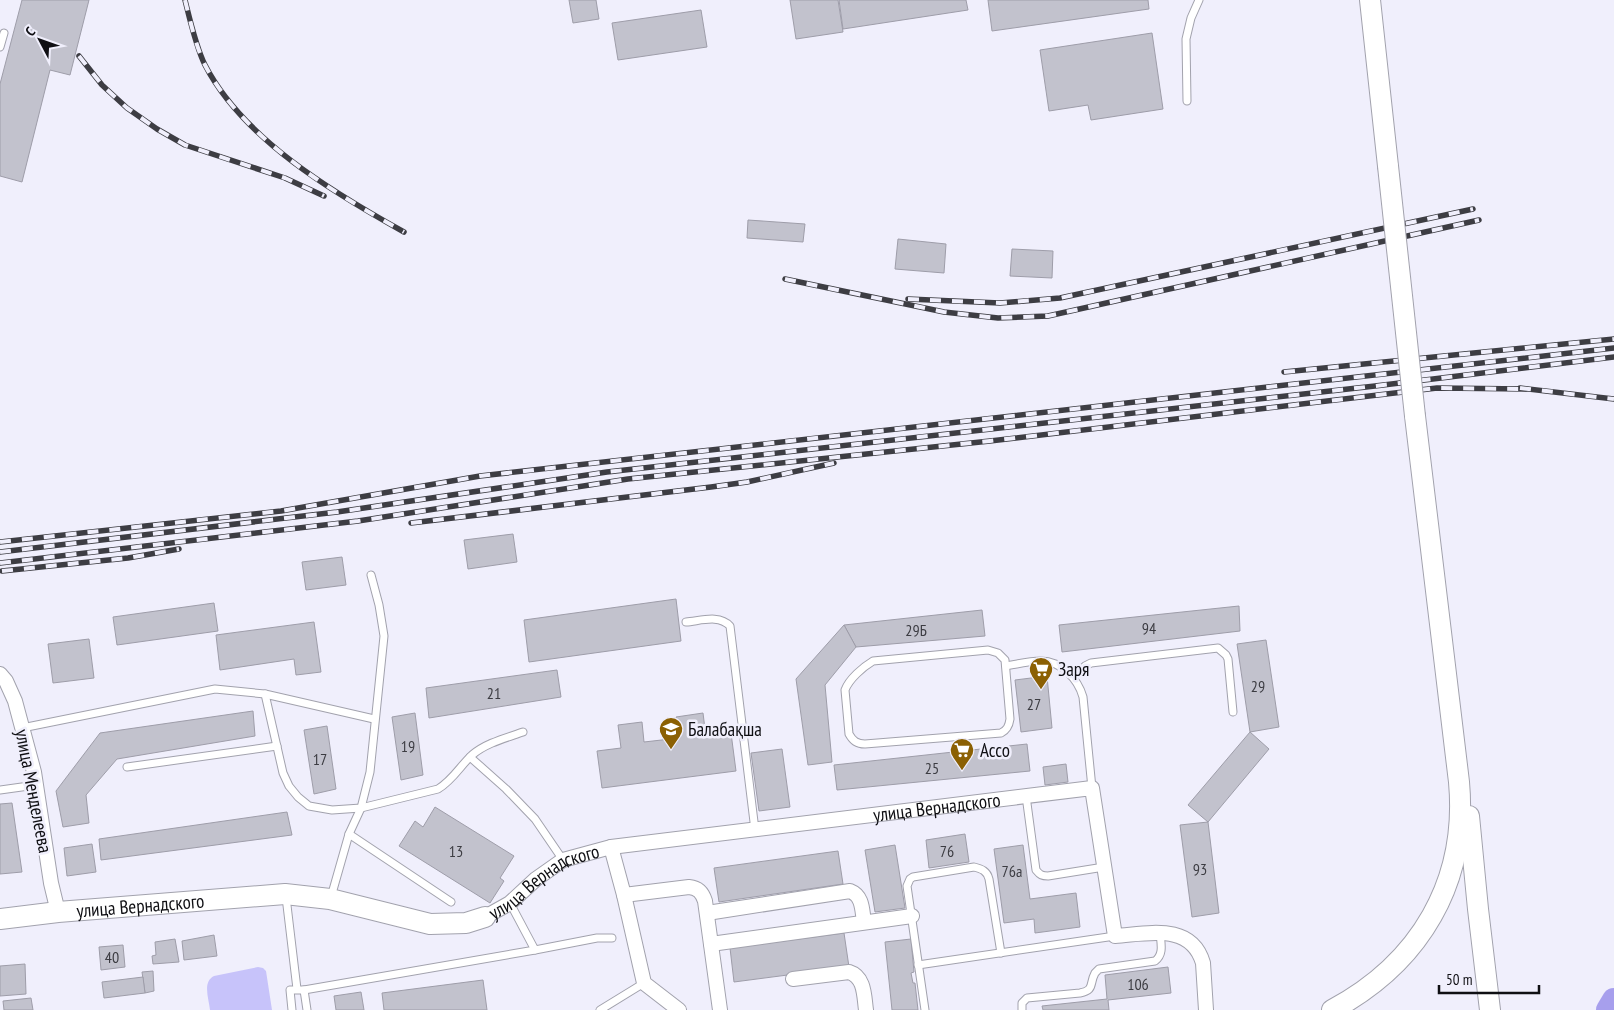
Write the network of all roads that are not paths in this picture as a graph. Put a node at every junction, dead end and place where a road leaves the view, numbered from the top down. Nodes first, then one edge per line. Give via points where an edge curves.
1 (1199, 0) edge
2 (1370, 0) edge
3 (1383, 0) edge
4 (4, 33) dead end
5 (0, 47) edge
6 (1187, 100) dead end
7 (1394, 165) junction
8 (1422, 415) junction
9 (371, 575) dead end
10 (686, 622) dead end
11 (1006, 666) junction
12 (0, 674) edge
13 (1073, 677) junction
14 (265, 694) junction
15 (1233, 712) dead end
16 (374, 719) junction
17 (22, 728) junction
18 (523, 732) dead end
19 (277, 746) junction
20 (470, 757) junction
21 (127, 767) dead end
22 (36, 785) junction
23 (1092, 788) junction
24 (0, 790) edge
25 (1026, 796) junction
26 (1460, 802) junction
27 (361, 808) junction
28 (755, 830) junction
29 (349, 834) junction
30 (611, 847) junction
31 (563, 860) junction
32 (1104, 868) junction
33 (1475, 876) junction
34 (285, 894) junction
35 (624, 895) junction
36 (330, 900) junction
37 (451, 902) dead end
38 (510, 903) junction
39 (58, 912) junction
40 (707, 914) junction
41 (912, 916) junction
42 (486, 917) joint
43 (0, 919) edge
44 (864, 922) junction
45 (1160, 933) junction
46 (1115, 936) junction
47 (612, 938) dead end
48 (711, 944) junction
49 (535, 950) junction
50 (1001, 953) junction
51 (918, 965) junction
52 (793, 979) dead end
53 (644, 984) junction
54 (301, 989) junction
55 (292, 1010) edge
56 (307, 1010) edge
57 (600, 1010) edge
58 (679, 1010) edge
59 (720, 1010) edge
60 (866, 1010) edge
61 (925, 1010) edge
62 (1022, 1010) edge
63 (1206, 1010) edge
64 (1332, 1010) edge
65 (1490, 1010) edge

1 - 6 lane via 1186,39
2 - 7 street
3 - 7 street
4 - 5 lane
7 - 8 street, bridge
8 - 26 street
8 - 33 street
9 - 16 lane via 384,636
10 - 28 lane via 719,619 730,626
11 - 11 lane via 1010,720 1007,729 1001,733 865,744 856,742 849,734 845,690 873,661 988,650 1002,656
11 - 13 lane via 1041,661 1058,666
12 - 17 street, улица Менделеева via 15,701
13 - 15 lane via 1091,664 1218,648 1228,659
13 - 23 lane via 1083,697
14 - 16 lane
14 - 17 lane via 216,689
14 - 19 lane
16 - 27 lane via 370,772
17 - 22 street, улица Менделеева
18 - 20 lane via 480,749
19 - 21 lane
19 - 27 lane via 289,786 309,806 332,810
20 - 27 lane via 456,776 438,789
20 - 31 lane via 535,819
22 - 24 lane
22 - 39 street, улица Менделеева
23 - 25 street, улица Вернадского
23 - 32 street
25 - 28 street, улица Вернадского
25 - 32 lane via 1038,874 1048,876
26 - 33 street
26 - 64 street via 1458,845 1452,868 1440,900 1419,937 1390,970
27 - 29 lane
28 - 30 street, улица Вернадского
29 - 36 lane
29 - 37 lane
30 - 31 street, улица Вернадского
30 - 35 street
31 - 38 street, улица Вернадского
32 - 46 street
33 - 65 street
34 - 36 street, улица Вернадского
34 - 39 street, улица Вернадского
34 - 54 lane
35 - 40 street via 696,888 703,895
35 - 53 street
36 - 42 street, улица Вернадского via 430,924 466,923
38 - 42 street, улица Вернадского
38 - 49 lane
39 - 43 street, улица Вернадского
40 - 44 street via 850,891 859,897
40 - 48 street
41 - 44 street
41 - 50 lane via 910,879 974,867 981,869 988,874
41 - 51 lane
44 - 48 street
45 - 46 street
45 - 62 lane via 1162,950 1155,961 1099,969 1088,991 1027,998 1022,1002
45 - 63 street via 1184,938 1201,957
46 - 50 lane
47 - 49 lane
48 - 59 street
49 - 54 lane
50 - 51 lane
51 - 61 lane
52 - 60 street via 854,973 861,980
53 - 57 lane
53 - 58 street
54 - 55 lane via 290,990
54 - 56 lane

